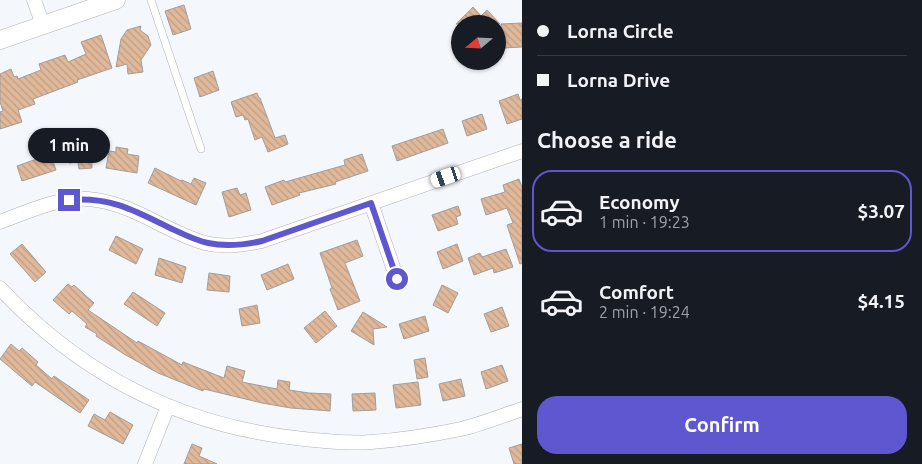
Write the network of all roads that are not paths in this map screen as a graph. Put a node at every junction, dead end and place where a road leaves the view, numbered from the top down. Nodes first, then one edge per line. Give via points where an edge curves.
1 (34, 0) edge
2 (116, 0) edge
3 (151, 0) edge
4 (43, 25) junction
5 (0, 40) edge
6 (201, 149) dead end
7 (522, 150) edge
8 (371, 203) junction
9 (0, 222) edge
10 (397, 279) dead end
11 (0, 288) edge
12 (168, 406) junction
13 (522, 409) edge
14 (145, 464) edge

1 - 4 street
2 - 4 street
3 - 6 lane
4 - 5 street
7 - 8 street
8 - 9 street via 262,241 225,246 186,236 127,207 86,199 52,204
8 - 10 street
11 - 12 street via 76,356 105,375
12 - 13 street via 218,424 269,436 369,442 463,429
12 - 14 street

